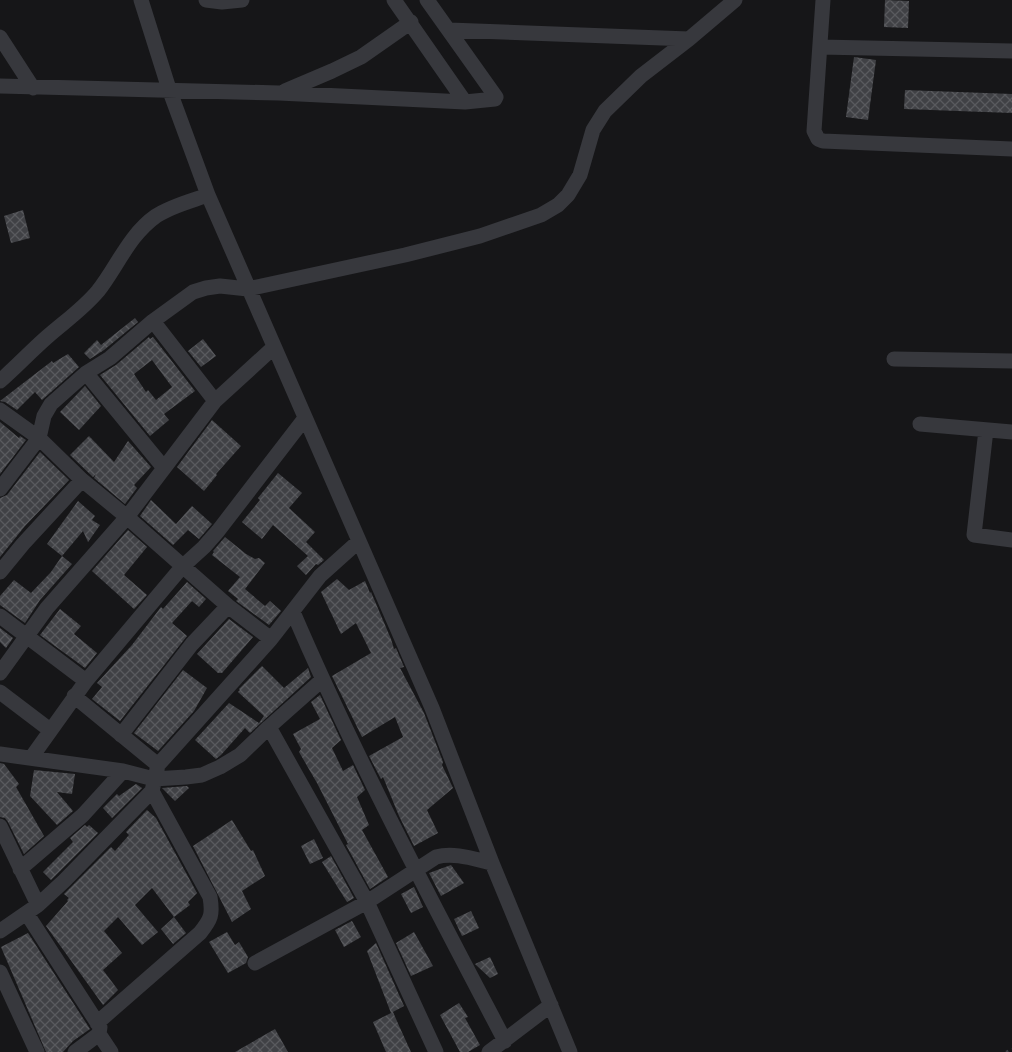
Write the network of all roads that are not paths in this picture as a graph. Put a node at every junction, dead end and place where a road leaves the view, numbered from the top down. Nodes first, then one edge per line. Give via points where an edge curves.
1 (141, 0) edge
2 (206, 0) edge
3 (242, 0) edge
4 (394, 0) edge
5 (427, 0) edge
6 (735, 0) edge
7 (823, 0) edge
8 (411, 22) junction
9 (449, 30) junction
10 (0, 37) edge
11 (689, 40) junction
12 (820, 47) junction
13 (1012, 51) edge
14 (0, 86) edge
15 (33, 88) junction
16 (169, 89) junction
17 (279, 93) junction
18 (465, 102) junction
19 (1012, 149) edge
20 (208, 195) junction
21 (248, 289) junction
22 (153, 321) junction
23 (274, 347) junction
24 (894, 360) dead end
25 (1012, 361) edge
26 (86, 374) junction
27 (0, 381) edge
28 (215, 401) junction
29 (0, 410) edge
30 (305, 418) junction
31 (920, 424) dead end
32 (986, 430) junction
33 (1012, 432) edge
34 (39, 438) junction
35 (164, 468) junction
36 (82, 480) junction
37 (0, 489) edge
38 (127, 517) junction
39 (1012, 540) edge
40 (359, 541) junction
41 (182, 567) junction
42 (0, 572) edge
43 (228, 606) junction
44 (293, 612) junction
45 (0, 616) edge
46 (26, 636) junction
47 (270, 639) junction
48 (0, 673) edge
49 (86, 680) junction
50 (322, 680) junction
51 (0, 692) edge
52 (74, 696) junction
53 (269, 727) junction
54 (50, 730) junction
55 (121, 735) junction
56 (0, 754) edge
57 (31, 758) junction
58 (123, 771) junction
59 (155, 778) junction
60 (0, 826) edge
61 (492, 863) junction
62 (20, 869) junction
63 (416, 869) junction
64 (367, 902) junction
65 (32, 910) junction
66 (0, 931) edge
67 (255, 963) dead end
68 (0, 972) edge
69 (551, 1005) junction
70 (98, 1028) junction
71 (504, 1041) junction
72 (37, 1052) edge
73 (75, 1052) edge
74 (111, 1052) edge
75 (436, 1052) edge
76 (489, 1052) edge
77 (570, 1052) edge

1 - 16 street
2 - 3 street
4 - 8 street
5 - 9 street
6 - 11 street
7 - 12 street
8 - 17 street via 361,57
8 - 18 street
9 - 11 street
9 - 18 street via 496,97 494,100
10 - 15 street
11 - 21 street via 641,76 605,112 593,130 580,175 568,195 541,216 405,255
12 - 13 street
12 - 19 street via 814,131 818,139
14 - 15 street
15 - 16 street
16 - 17 street
16 - 20 street
17 - 18 street
20 - 21 street
20 - 27 street via 156,216 142,228 98,291
21 - 22 street via 220,286 192,292
21 - 23 street
22 - 26 street
22 - 28 street
23 - 28 street
23 - 30 street
24 - 25 street
26 - 34 street via 51,404 44,416
26 - 35 street
28 - 35 street
29 - 34 street
30 - 40 street
30 - 41 street via 218,531
31 - 32 street
32 - 33 street
32 - 39 street via 974,535
34 - 36 street
34 - 37 street
35 - 38 street
36 - 38 street
36 - 42 street
38 - 41 street
38 - 46 street
40 - 44 street via 320,576
40 - 61 street via 432,708
41 - 43 street
41 - 49 street
43 - 47 street
43 - 55 street via 192,644
44 - 47 street
44 - 50 street
45 - 46 street
46 - 48 street
46 - 49 street
47 - 59 street
49 - 52 street
50 - 53 street
50 - 63 street
51 - 54 street
52 - 54 street
52 - 55 street
53 - 59 street via 240,755 220,767 186,778
53 - 64 street
54 - 57 street
55 - 59 street
56 - 57 street
57 - 58 street
58 - 59 street
58 - 62 street via 83,815
59 - 65 street via 64,881
59 - 70 street via 210,897 211,917 200,933
60 - 62 street
61 - 63 street via 444,855
61 - 69 street
62 - 65 street
63 - 64 street
63 - 71 street
64 - 67 street
64 - 75 street
65 - 66 street
65 - 70 street
68 - 72 street
69 - 71 street
69 - 77 street
70 - 73 street
70 - 74 street
71 - 76 street

